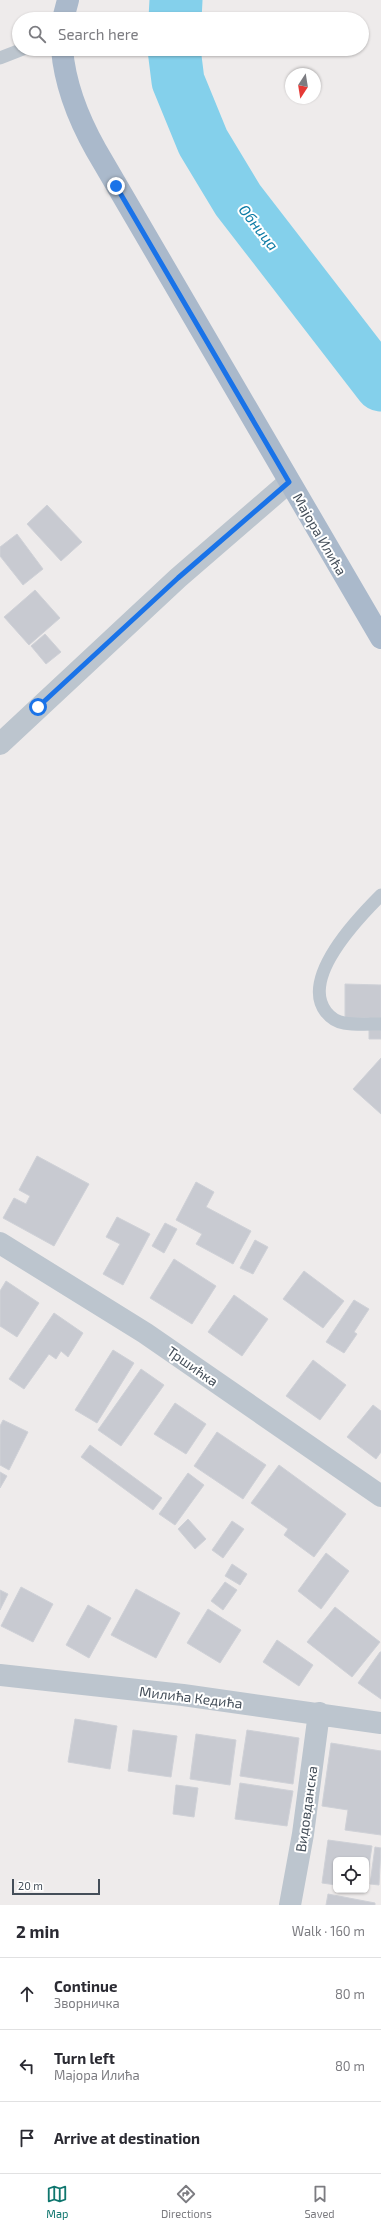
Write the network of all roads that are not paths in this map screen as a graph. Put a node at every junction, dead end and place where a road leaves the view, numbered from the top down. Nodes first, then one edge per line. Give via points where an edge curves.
1 (68, 0) edge
2 (65, 12) edge
3 (12, 53) edge
4 (63, 56) edge
5 (0, 58) edge
6 (289, 482) junction
7 (381, 638) edge
8 (0, 744) edge
9 (381, 895) edge
10 (381, 1024) edge
11 (0, 1243) edge
12 (381, 1496) edge
13 (0, 1675) edge
14 (319, 1713) junction
15 (381, 1723) edge
16 (290, 1905) edge

1 - 2 main road
3 - 5 lane
4 - 6 main road, Мајора Илића via 68,88 80,120
6 - 7 main road, Мајора Илића
6 - 8 street via 178,578
9 - 10 lane via 330,956 318,994 330,1017 343,1023
11 - 12 street, Тршићка via 145,1333
13 - 14 street, Милића Кедића
14 - 15 street, Милића Кедића
14 - 16 street, Видовданска via 303,1834

